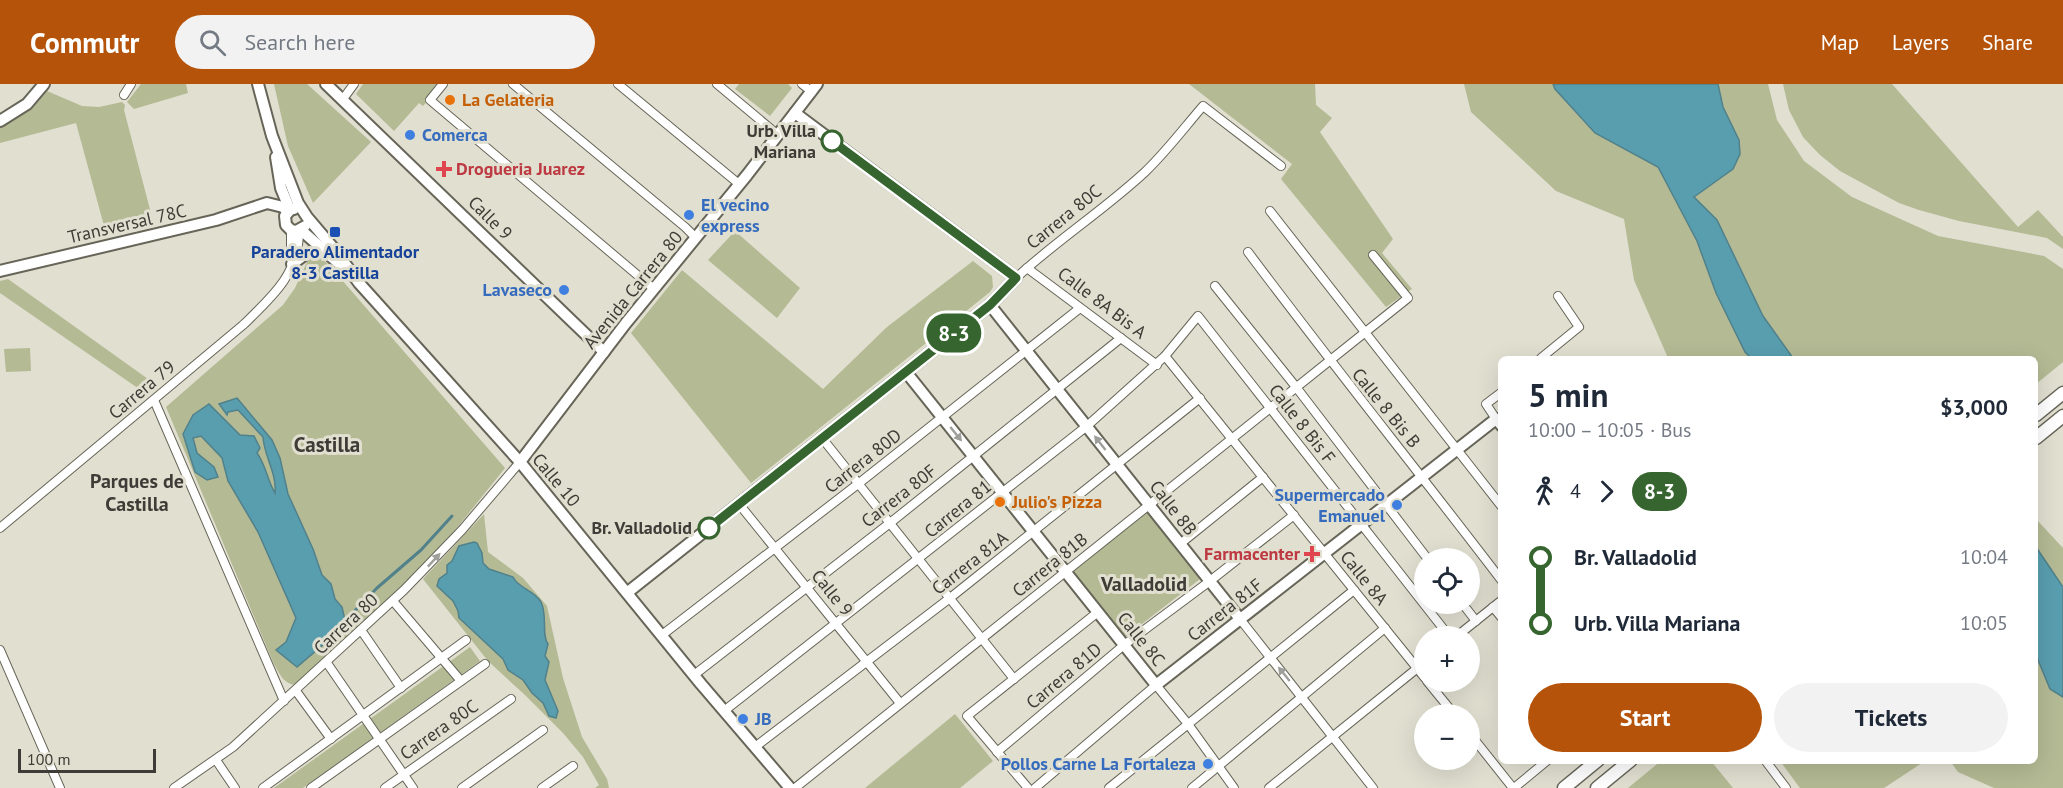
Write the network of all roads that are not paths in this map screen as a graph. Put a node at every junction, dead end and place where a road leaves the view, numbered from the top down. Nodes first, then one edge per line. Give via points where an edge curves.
1 (131, 84) edge
2 (258, 84) edge
3 (326, 84) edge
4 (354, 84) edge
5 (443, 84) edge
6 (513, 84) edge
7 (618, 84) edge
8 (717, 84) edge
9 (802, 84) edge
10 (39, 86) edge
11 (814, 88) edge
12 (124, 95) dead end
13 (343, 99) junction
14 (795, 113) junction
15 (0, 121) edge
16 (778, 135) junction
17 (273, 136) junction
18 (1281, 166) dead end
19 (739, 184) junction
20 (281, 188) junction
21 (264, 204) junction
22 (1270, 211) dead end
23 (287, 213) junction
24 (304, 214) junction
25 (297, 230) junction
26 (696, 238) junction
27 (324, 251) junction
28 (1248, 252) dead end
29 (1373, 255) dead end
30 (291, 267) junction
31 (1027, 268) junction
32 (0, 271) edge
33 (1016, 278) junction
34 (359, 283) junction
35 (1215, 286) dead end
36 (654, 289) junction
37 (1558, 296) dead end
38 (990, 305) junction
39 (1080, 308) junction
40 (1198, 316) joint
41 (1364, 333) junction
42 (1121, 338) junction
43 (1027, 350) junction
44 (604, 351) junction
45 (1165, 356) junction
46 (1543, 356) edge
47 (1329, 361) junction
48 (1157, 365) junction
49 (906, 372) junction
50 (1296, 387) junction
51 (1057, 389) junction
52 (2063, 393) edge
53 (1498, 395) edge
54 (1200, 398) junction
55 (154, 400) junction
56 (1270, 408) junction
57 (2038, 413) edge
58 (2063, 416) edge
59 (942, 417) junction
60 (1498, 421) edge
61 (1498, 423) edge
62 (1087, 426) junction
63 (2038, 436) edge
64 (822, 438) junction
65 (1232, 439) junction
66 (1457, 450) junction
67 (974, 456) junction
68 (520, 462) junction
69 (1117, 465) junction
70 (1263, 477) junction
71 (1422, 477) junction
72 (858, 484) junction
73 (1003, 493) junction
74 (1498, 502) edge
75 (739, 504) junction
76 (1149, 505) junction
77 (1386, 506) junction
78 (1294, 515) junction
79 (890, 523) junction
80 (1362, 524) junction
81 (1, 527) edge
82 (1033, 531) junction
83 (1180, 544) junction
84 (775, 548) junction
85 (1418, 548) edge
86 (1325, 553) junction
87 (919, 560) junction
88 (1066, 572) junction
89 (1498, 576) edge
90 (1210, 581) junction
91 (807, 588) junction
92 (1354, 590) junction
93 (628, 592) junction
94 (950, 598) junction
95 (393, 601) junction
96 (1498, 603) edge
97 (1493, 607) junction
98 (1098, 612) junction
99 (1498, 613) edge
100 (1471, 614) edge
101 (1240, 619) junction
102 (1476, 621) junction
103 (836, 624) junction
104 (1441, 626) edge
105 (1470, 626) edge
106 (1385, 628) junction
107 (361, 630) junction
108 (662, 635) junction
109 (982, 639) junction
110 (466, 640) dead end
111 (1124, 645) junction
112 (0, 650) edge
113 (1271, 657) junction
114 (441, 658) junction
115 (866, 662) junction
116 (327, 663) junction
117 (485, 664) dead end
118 (1414, 664) edge
119 (1414, 670) edge
120 (694, 675) junction
121 (1014, 679) junction
122 (461, 681) junction
123 (1156, 685) junction
124 (401, 688) junction
125 (296, 691) junction
126 (1436, 692) edge
127 (1302, 697) junction
128 (511, 699) dead end
129 (284, 701) junction
130 (900, 703) junction
131 (1446, 704) edge
132 (724, 711) junction
133 (363, 715) junction
134 (1188, 724) junction
135 (543, 730) dead end
136 (1333, 736) junction
137 (331, 739) junction
138 (380, 739) junction
139 (1480, 746) edge
140 (755, 747) junction
141 (997, 752) junction
142 (216, 760) junction
143 (1543, 764) edge
144 (1593, 764) edge
145 (1626, 764) edge
146 (1768, 764) edge
147 (573, 766) dead end
148 (1219, 766) junction
149 (404, 775) junction
150 (60, 788) edge
151 (174, 788) edge
152 (235, 788) edge
153 (263, 788) edge
154 (311, 788) edge
155 (385, 788) edge
156 (413, 788) edge
157 (462, 788) edge
158 (542, 788) edge
159 (790, 788) edge
160 (795, 788) edge
161 (1028, 788) edge
162 (1035, 788) edge
163 (1109, 788) edge
164 (1192, 788) edge
165 (1234, 788) edge
166 (1269, 788) edge
167 (1373, 788) edge
168 (1514, 788) edge
169 (1564, 788) edge
170 (1597, 788) edge
171 (1786, 788) edge

1 - 12 street
2 - 17 street
3 - 13 street, Calle 9
4 - 13 street
5 - 36 street via 430,100
6 - 26 street
7 - 19 street
8 - 16 street
9 - 11 street
10 - 15 street via 27,104
11 - 14 street, Avenida Carrera 80
13 - 44 street, Calle 9
14 - 16 street, Avenida Carrera 80
14 - 33 street
16 - 19 street, Avenida Carrera 80
17 - 20 street
17 - 24 street, Calle 10
18 - 31 street, Carrera 80C via 1203,106 1145,171
19 - 26 street, Avenida Carrera 80
20 - 21 street
20 - 23 street
21 - 23 street via 283,207
21 - 32 street, Transversal 78C via 216,220
22 - 41 street
23 - 24 street via 296,209
23 - 25 street via 286,225
24 - 25 street via 305,227
24 - 34 street, Calle 10
25 - 27 street, Calle 10
25 - 30 street, Carrera 79 via 297,250
26 - 36 street, Avenida Carrera 80
27 - 30 street via 307,253
27 - 34 street, Calle 10
28 - 47 street, Calle 8 Bis B
29 - 41 street, Carrera 81B via 1408,298
30 - 55 street, Carrera 79 via 276,292 252,317
31 - 33 street, Carrera 80C
31 - 39 street, Calle 8A Bis A
33 - 38 street, Carrera 80C
34 - 68 street, Calle 10
35 - 50 street
36 - 44 street, Avenida Carrera 80
37 - 46 street via 1579,327
38 - 43 street, Calle 8B
38 - 49 street, Carrera 80C
39 - 42 street, Calle 8A Bis A
39 - 43 street, Carrera 80D
40 - 45 street, Carrera 81
40 - 56 street, Calle 8 Bis F
41 - 47 street, Carrera 81B
41 - 66 street
42 - 48 street, Calle 8A Bis A
42 - 51 street, Carrera 80F
43 - 51 street, Calle 8B
43 - 59 street, Carrera 80D
44 - 68 street, Avenida Carrera 80
45 - 48 street, Carrera 81
45 - 54 street, Calle 8A
47 - 50 street, Carrera 81B
47 - 71 street, Calle 8 Bis B
48 - 62 street, Carrera 81
49 - 59 street, Calle 8C
49 - 64 street, Carrera 80C
50 - 56 street, Carrera 81B
50 - 77 street
51 - 62 street, Calle 8B
51 - 67 street, Carrera 80F
52 - 57 main road
53 - 60 street via 1486,405
54 - 65 street, Calle 8A
54 - 69 street, Carrera 81A
55 - 81 street, Carrera 79
55 - 129 street
56 - 65 street, Carrera 81B
56 - 80 street, Calle 8 Bis F
58 - 63 main road
59 -> 67 street, Calle 8C
59 - 72 street, Carrera 80D
61 - 66 street, Carrera 81F
69 -> 62 street, Calle 8B
62 - 73 street, Carrera 81
64 - 72 street
64 - 75 street, Carrera 80C
65 - 70 street, Calle 8A
65 - 76 street, Carrera 81B
66 - 71 street, Carrera 81F
66 - 74 street
67 - 73 street, Calle 8C
67 - 79 street, Carrera 80F
68 - 93 street, Calle 10
95 -> 68 street, Carrera 80 via 454,539
69 - 76 street, Calle 8B
69 - 82 street, Carrera 81A
70 - 78 street, Calle 8A
70 - 83 street
71 - 77 street, Carrera 81F
71 - 89 street, Calle 8 Bis B
72 - 79 street
72 - 84 street, Carrera 80D
73 - 82 street, Calle 8C
73 - 87 street, Carrera 81
75 - 84 street, Calle 9
75 - 93 street, Carrera 80C
76 - 83 street, Calle 8B
76 - 88 street, Carrera 81B
77 - 80 street, Carrera 81F
77 - 85 street
78 - 86 street, Calle 8A
78 - 90 street, Carrera 81D
79 - 87 street
79 - 91 street, Carrera 80F
80 - 86 street, Carrera 81F
80 - 104 street, Calle 8 Bis F
82 - 88 street, Calle 8C
82 - 94 street, Carrera 81A
83 - 90 street, Calle 8B
84 - 91 street, Calle 9
84 - 108 street, Carrera 80D
86 - 92 street, Calle 8A
86 - 101 street, Carrera 81F
87 - 94 street
87 - 103 street, Carrera 81
88 - 98 street, Calle 8C
88 - 109 street, Carrera 81B
90 - 101 street, Calle 8B
90 - 111 street, Carrera 81D
91 - 103 street, Calle 9
91 - 120 street, Carrera 80F
92 - 106 street, Calle 8A
92 - 113 street
93 - 108 street, Calle 10
94 - 109 street
94 - 115 street, Carrera 81A
95 - 107 street, Carrera 80
95 - 114 street
96 - 97 street
97 - 99 street
97 - 102 street
98 - 111 street, Calle 8C
98 - 121 street
100 - 102 street
101 - 113 street, Calle 8B
101 - 123 street, Carrera 81F
102 - 105 street
103 - 115 street, Calle 9
103 - 132 street, Carrera 81
106 - 118 street, Calle 8A
106 - 127 street
107 - 116 street, Carrera 80
107 - 124 street
108 - 120 street, Calle 10
109 - 121 street
109 - 130 street, Carrera 81B
110 - 114 street
111 - 123 street, Calle 8C
111 - 141 street, Carrera 81D
112 - 150 street
127 -> 113 street, Calle 8B
113 - 134 street
114 - 122 street
114 - 124 street
115 - 130 street, Calle 9
115 - 140 street, Carrera 81A
116 - 125 street, Carrera 80
116 - 133 street
117 - 122 street
119 - 136 street
120 - 132 street, Calle 10
121 - 141 street via 967,716
122 - 138 street
123 - 134 street, Calle 8C
123 - 162 street, Carrera 81F
124 - 133 street
125 - 129 street, Carrera 80
125 - 137 street
126 - 131 street, Calle 8A
127 - 136 street, Calle 8B
127 - 148 street
128 - 149 street, Carrera 80C
129 - 142 street, Carrera 80
130 - 160 street, Carrera 81B
132 - 140 street, Calle 10
133 - 137 street
133 - 138 street
134 - 148 street, Calle 8C
134 - 163 street
135 - 157 street
136 - 166 street
136 - 167 street, Calle 8B
137 - 153 street
138 - 149 street
138 - 154 street
139 - 168 street
140 - 159 street, Calle 10
141 - 161 street
142 - 151 street, Carrera 80
142 - 152 street
143 - 168 street
144 - 169 main road
145 - 170 main road
146 - 171 street
147 - 158 street
148 - 164 street
148 - 165 street, Calle 8C
149 - 155 street, Carrera 80C
149 - 156 street

